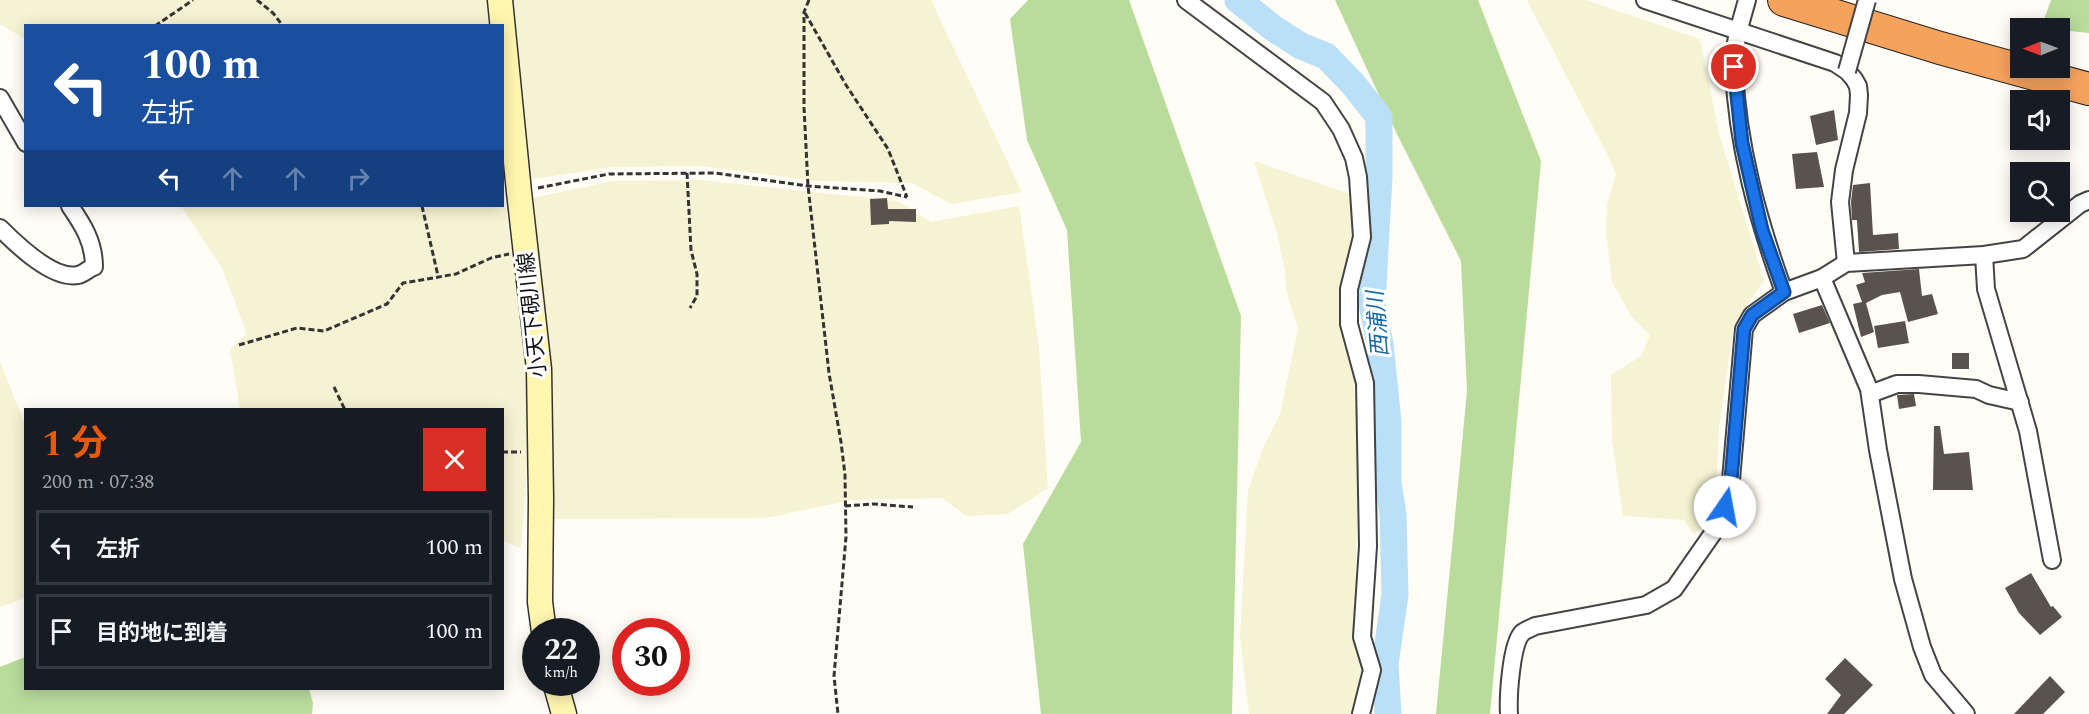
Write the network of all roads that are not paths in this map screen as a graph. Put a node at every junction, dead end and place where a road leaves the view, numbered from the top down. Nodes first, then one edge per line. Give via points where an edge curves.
1 (500, 0) edge
2 (1186, 0) edge
3 (1645, 0) edge
4 (1747, 0) edge
5 (1784, 0) edge
6 (1867, 0) edge
7 (502, 24) edge
8 (1739, 31) junction
9 (504, 40) edge
10 (1847, 71) junction
11 (2089, 89) edge
12 (0, 98) edge
13 (24, 140) edge
14 (2089, 200) edge
15 (71, 207) edge
16 (0, 228) edge
17 (1984, 255) junction
18 (1846, 263) junction
19 (1822, 278) junction
20 (1784, 292) junction
21 (1870, 394) junction
22 (2020, 402) junction
23 (2052, 560) dead end
24 (542, 618) edge
25 (559, 696) edge
26 (564, 714) edge
27 (1361, 714) edge
28 (1509, 714) edge
29 (1966, 714) edge

1 - 7 main road, 小天下硯川線
2 - 27 street via 1323,102 1354,158 1362,237 1349,289 1348,324 1365,383 1368,546 1362,637 1372,670
3 - 8 street
4 - 8 street
5 - 11 highway
6 - 10 street, bridge
8 - 10 street via 1835,63
8 - 20 street via 1734,67 1742,143 1762,230
9 - 24 main road, 小天下硯川線 via 539,369
10 - 18 street via 1858,86 1859,95 1840,201
12 - 13 street
14 - 17 street via 2023,249
15 - 16 street via 94,250 94,267 81,275 65,276 27,254
17 - 18 street
17 - 22 street via 1986,289
18 - 19 street
19 - 20 street
19 - 21 street
20 - 28 street via 1752,315 1744,329 1730,491 1720,523 1674,589 1646,605 1535,626 1522,633 1510,684
21 - 22 street via 1897,384 1919,384 1976,389 1989,396
21 - 29 street via 1903,579 1922,647 1933,675
22 - 23 street
25 - 26 main road

